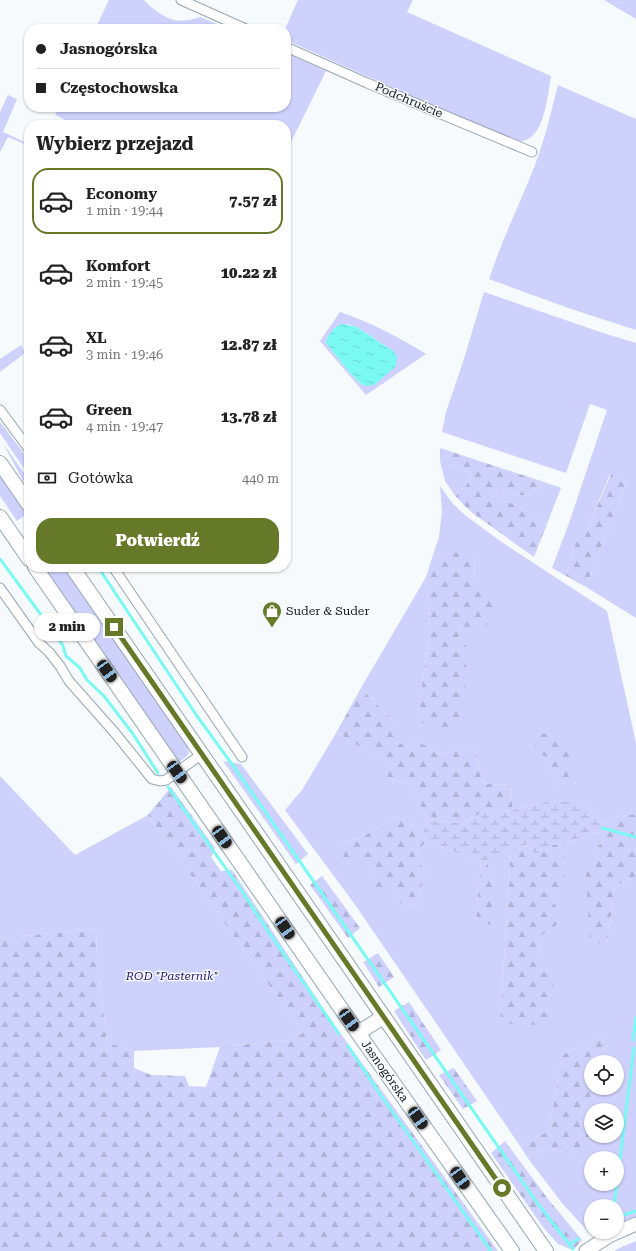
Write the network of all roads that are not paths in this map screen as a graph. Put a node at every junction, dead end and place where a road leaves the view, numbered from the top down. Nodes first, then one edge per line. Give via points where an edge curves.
1 (181, 0) edge
2 (235, 24) edge
3 (291, 49) edge
4 (532, 152) dead end
5 (0, 410) edge
6 (24, 442) edge
7 (0, 464) edge
8 (24, 498) edge
9 (0, 517) edge
10 (24, 547) edge
11 (38, 572) edge
12 (75, 572) edge
13 (116, 572) edge
14 (0, 588) edge
15 (202, 754) junction
16 (242, 757) dead end
17 (177, 772) junction
18 (383, 1017) junction
19 (358, 1033) junction
20 (636, 1224) edge
21 (592, 1249) edge
22 (512, 1251) edge
23 (546, 1251) edge

1 - 2 street
3 - 4 street, Podchruście
5 - 6 street
7 - 8 main road
9 - 10 main road
11 - 17 main road, Jasnogórska
12 - 15 main road
13 - 16 street
14 - 17 street via 69,681 152,780 166,780
15 - 17 street
15 - 18 main road
17 - 19 main road, Jasnogórska
18 - 19 main road
18 - 23 main road
19 - 22 main road, Jasnogórska
20 - 21 street via 609,1236

